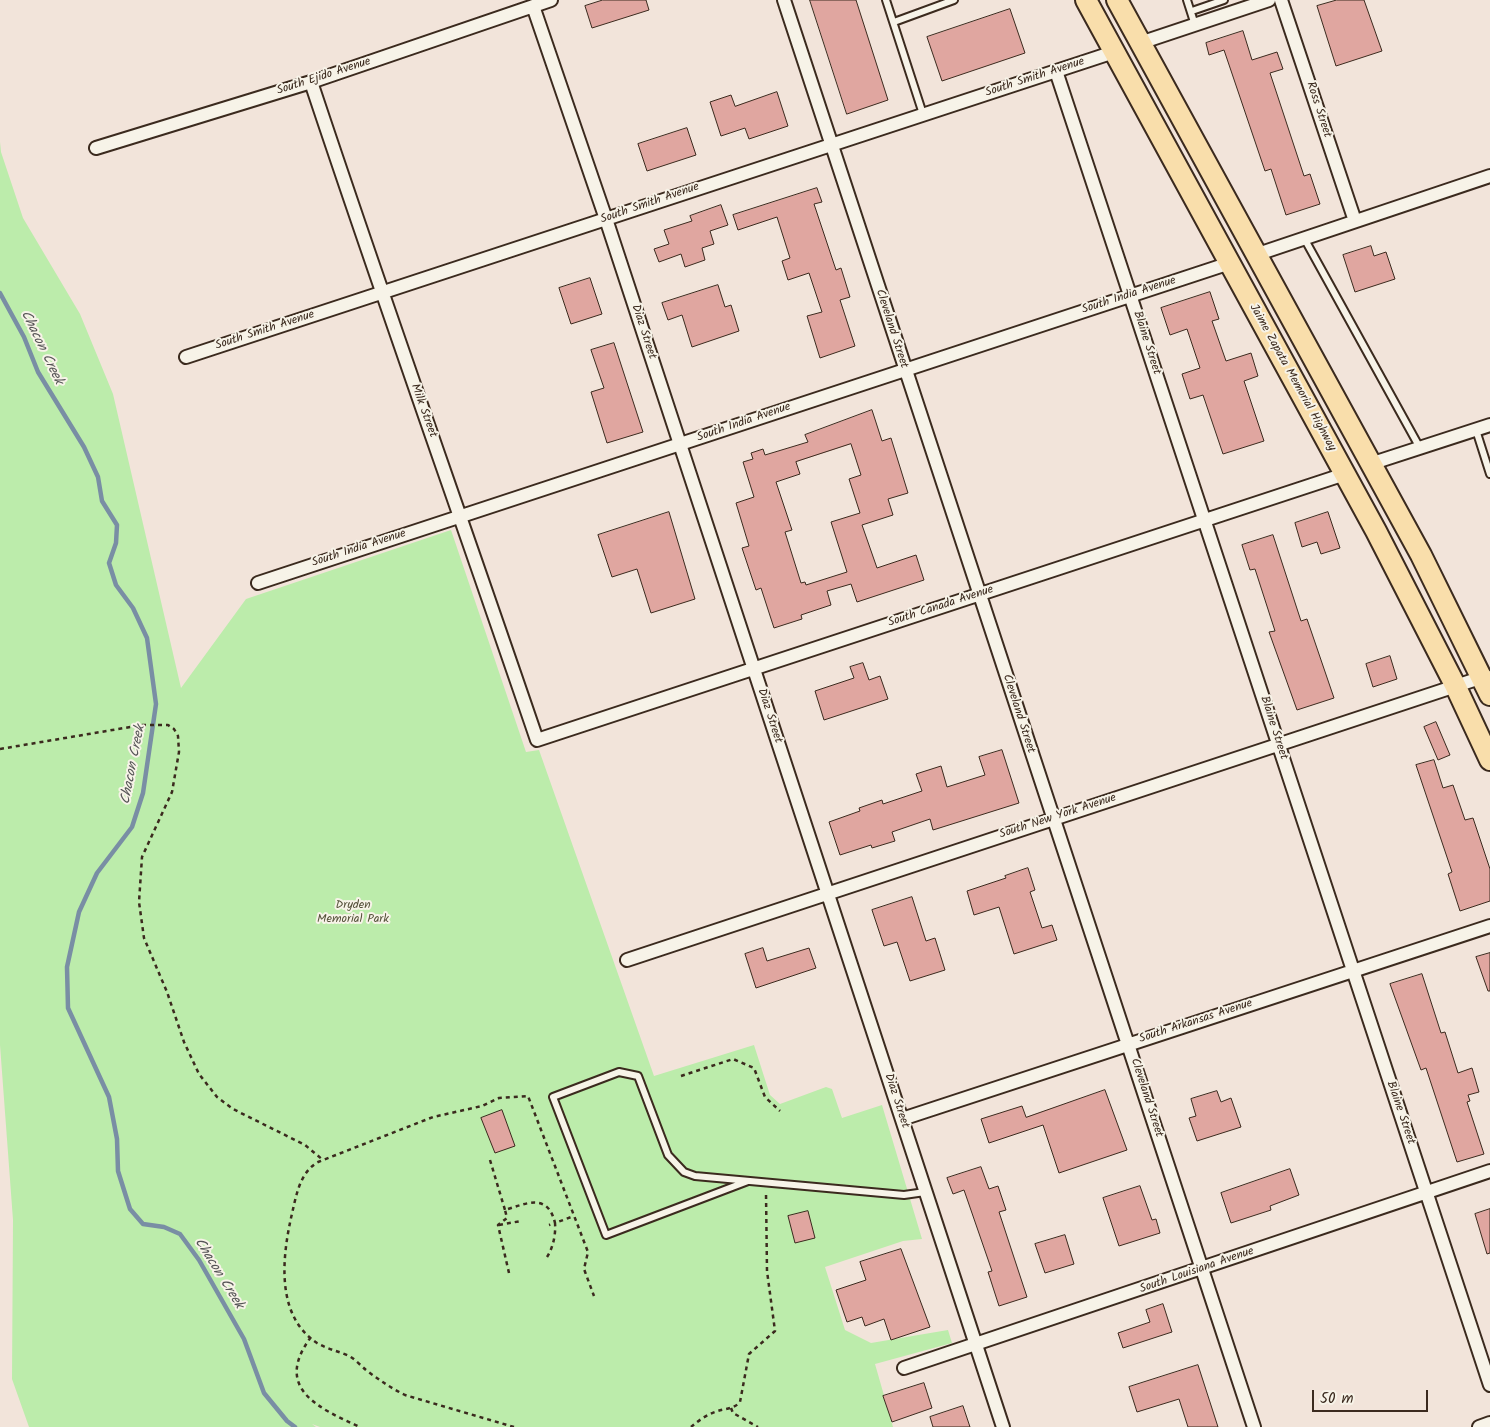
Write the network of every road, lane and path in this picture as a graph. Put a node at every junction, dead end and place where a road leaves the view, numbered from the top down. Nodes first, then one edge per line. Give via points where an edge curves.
1 (551, 0) edge
2 (784, 0) edge
3 (886, 0) edge
4 (954, 0) edge
5 (1086, 0) edge
6 (1117, 0) edge
7 (1187, 0) edge
8 (1224, 0) edge
9 (1269, 0) edge
10 (1281, 0) edge
11 (533, 6) junction
12 (1192, 11) junction
13 (894, 22) junction
14 (1195, 25) junction
15 (1140, 43) junction
16 (1114, 52) junction
17 (1056, 71) junction
18 (311, 82) junction
19 (923, 114) junction
20 (830, 144) junction
21 (96, 148) dead end
22 (1490, 176) edge
23 (606, 219) junction
24 (1355, 221) junction
25 (1304, 238) junction
26 (1258, 254) junction
27 (1230, 263) junction
28 (381, 293) junction
29 (1131, 294) junction
30 (186, 357) dead end
31 (904, 369) junction
32 (1490, 425) edge
33 (1476, 430) junction
34 (680, 444) junction
35 (1420, 448) junction
36 (1370, 464) junction
37 (1345, 474) junction
38 (1490, 474) edge
39 (461, 515) junction
40 (1204, 521) junction
41 (258, 582) dead end
42 (979, 594) junction
43 (754, 669) junction
44 (1487, 682) edge
45 (1455, 686) junction
46 (537, 740) joint
47 (1279, 745) junction
48 (0, 749) edge
49 (1490, 760) edge
50 (1053, 819) junction
51 (828, 894) junction
52 (1490, 926) edge
53 (627, 960) dead end
54 (1352, 971) junction
55 (1128, 1044) junction
56 (681, 1076) dead end
57 (780, 1111) dead end
58 (902, 1119) junction
59 (323, 1160) junction
60 (490, 1160) dead end
61 (1490, 1171) edge
62 (748, 1181) junction
63 (766, 1192) dead end
64 (925, 1192) junction
65 (1426, 1192) junction
66 (505, 1210) junction
67 (574, 1216) junction
68 (521, 1221) dead end
69 (555, 1223) junction
70 (498, 1225) junction
71 (549, 1225) dead end
72 (547, 1257) dead end
73 (1202, 1269) junction
74 (509, 1273) dead end
75 (594, 1296) dead end
76 (311, 1337) junction
77 (976, 1344) junction
78 (904, 1368) dead end
79 (1490, 1385) edge
80 (731, 1408) junction
81 (1490, 1423) edge
82 (360, 1427) edge
83 (514, 1427) edge
84 (691, 1427) edge
85 (758, 1427) edge
86 (1004, 1427) edge
87 (1254, 1427) edge
88 (1479, 1427) edge

1 - 11 street, South Ejido Avenue
2 - 20 street, Cleveland Street
3 - 13 lane
4 - 13 lane
5 - 16 main road, Jaime Zapata Memorial Highway
6 - 15 main road
7 - 12 lane
8 - 12 lane
9 - 14 street
10 - 24 street, Ross Street
11 - 18 street, South Ejido Avenue
11 - 23 street, Diaz Street
12 - 14 lane
13 - 19 lane
14 - 15 street
15 - 26 main road
16 - 17 street, South Smith Avenue
16 - 26 main road via 1139,72 1227,229 1242,246
16 - 27 main road, Jaime Zapata Memorial Highway
17 - 19 street, South Smith Avenue
17 - 29 street, Blaine Street
18 - 21 street, South Ejido Avenue
18 - 28 street, Milk Street
19 - 20 street, South Smith Avenue
20 - 23 street, South Smith Avenue
20 - 31 street, Cleveland Street
22 - 24 street
23 - 28 street, South Smith Avenue
23 - 34 street, Diaz Street
24 - 25 street
25 - 26 street
25 - 35 lane
26 - 36 main road
27 - 29 street, South India Avenue
27 - 36 main road via 1246,271 1259,286 1329,412
27 - 37 main road, Jaime Zapata Memorial Highway
28 - 30 street, South Smith Avenue
28 - 39 street, Milk Street
29 - 31 street, South India Avenue
29 - 40 street, Blaine Street
31 - 34 street, South India Avenue
31 - 42 street, Cleveland Street
32 - 33 street
33 - 35 street
33 - 38 lane
34 - 39 street, South India Avenue
34 - 43 street, Diaz Street
35 - 36 street
36 - 44 main road
37 - 40 street, South Canada Avenue
37 - 45 main road, Jaime Zapata Memorial Highway
39 - 41 street, South India Avenue
39 - 46 street, Milk Street
40 - 42 street, South Canada Avenue
40 - 47 street, Blaine Street
42 - 43 street, South Canada Avenue
42 - 50 street, Cleveland Street
43 - 46 street, South Canada Avenue
43 - 51 street, Diaz Street
44 - 45 street, South New York Avenue
45 - 47 street, South New York Avenue
45 - 49 main road, Jaime Zapata Memorial Highway
47 - 50 street, South New York Avenue
47 - 54 street, Blaine Street
48 - 59 path via 142,725 168,725 178,736 179,752 172,792 142,857 139,902 144,938 184,1042 199,1074 217,1097 233,1109 306,1145
50 - 51 street, South New York Avenue
50 - 55 street, Cleveland Street
51 - 53 street, South New York Avenue
51 - 58 street, Diaz Street
52 - 54 street, South Arkansas Avenue
54 - 55 street, South Arkansas Avenue
54 - 65 street, Blaine Street
55 - 58 street, South Arkansas Avenue
55 - 73 street, Cleveland Street
56 - 57 path via 733,1059 754,1068 765,1097
58 - 64 street, Diaz Street
59 - 67 path via 433,1117 482,1106 499,1098 528,1096
59 - 76 path via 305,1173 284,1254 285,1285 290,1306 298,1324
60 - 66 path
61 - 65 street, South Louisiana Avenue
62 - 62 lane via 606,1234 553,1097 619,1072 638,1076 668,1155 675,1165 695,1176
62 - 64 lane via 904,1195
63 - 80 path via 767,1271 775,1331 749,1354 740,1402
64 - 77 street, Diaz Street
65 - 73 street, South Louisiana Avenue
65 - 79 street, Blaine Street
66 - 69 path via 525,1204 544,1204 549,1207
66 - 70 path via 508,1218
67 - 69 path
67 - 75 path via 588,1252 584,1269
68 - 70 path
69 - 71 path
69 - 72 path via 556,1230
70 - 74 path
73 - 77 street, South Louisiana Avenue
73 - 87 street, Cleveland Street
76 - 82 path via 298,1357 296,1370 300,1387 314,1403
76 - 83 path via 331,1350 350,1356 405,1395
77 - 78 street, South Louisiana Avenue
77 - 86 street, Diaz Street
80 - 84 path via 715,1412
80 - 85 path via 733,1413
81 - 88 street

